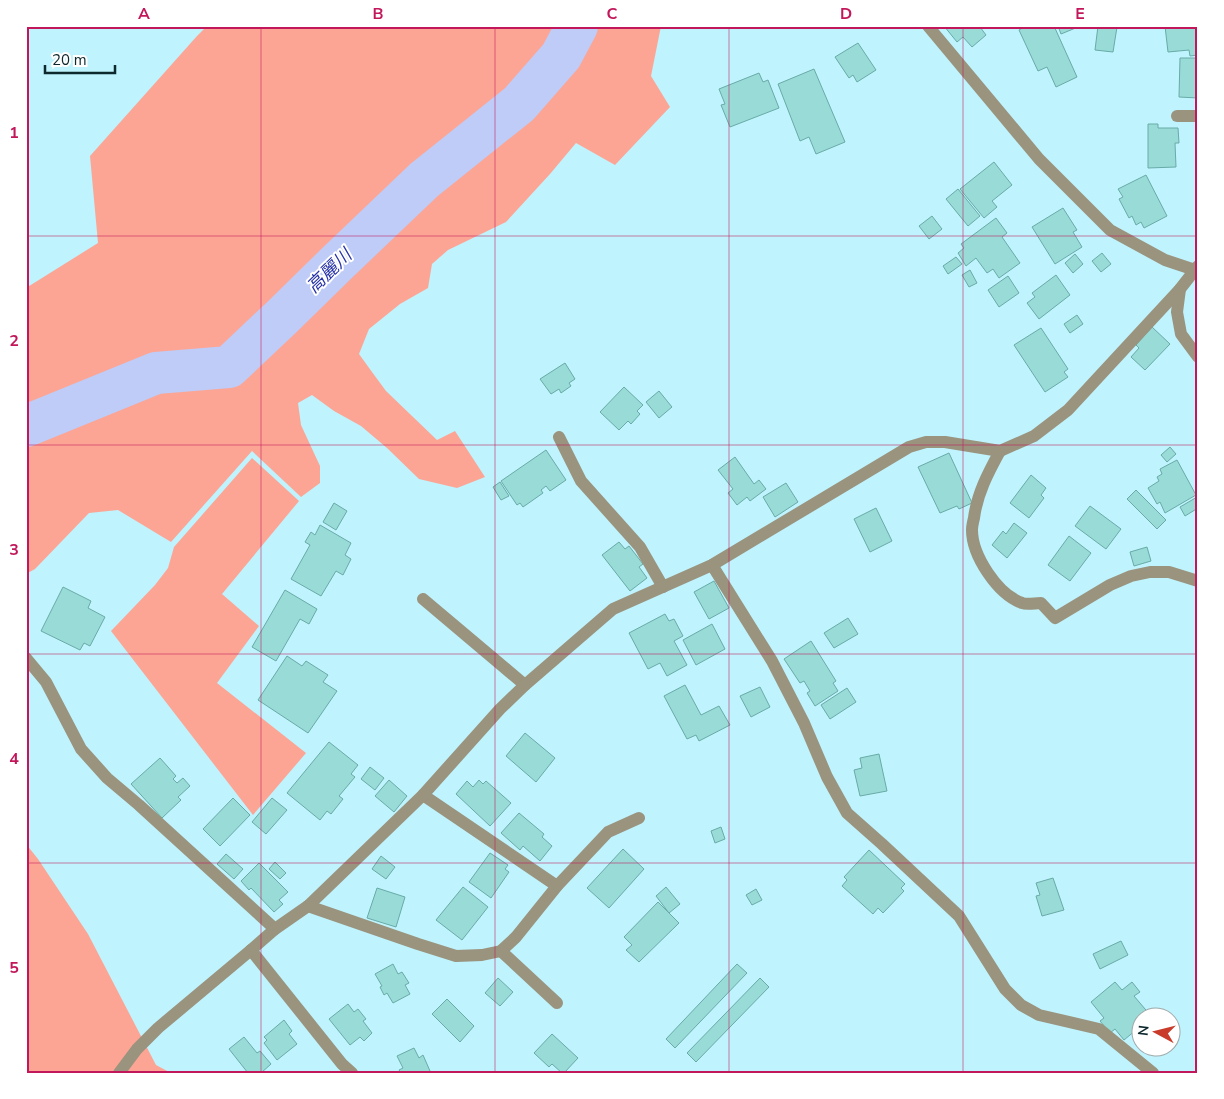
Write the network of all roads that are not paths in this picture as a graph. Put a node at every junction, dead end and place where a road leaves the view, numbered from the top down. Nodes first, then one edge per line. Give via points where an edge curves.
1 (928, 26) edge
2 (1177, 116) dead end
3 (1198, 116) edge
4 (1197, 269) edge
5 (1180, 289) junction
6 (1198, 357) edge
7 (559, 437) dead end
8 (1000, 451) junction
9 (712, 565) junction
10 (1198, 581) edge
11 (663, 586) junction
12 (423, 599) dead end
13 (26, 658) edge
14 (525, 684) junction
15 (423, 795) junction
16 (639, 818) dead end
17 (557, 886) junction
18 (308, 906) junction
19 (275, 929) junction
20 (251, 950) junction
21 (501, 951) junction
22 (556, 1003) dead end
23 (119, 1073) edge
24 (352, 1073) edge
25 (1153, 1073) edge

1 - 4 street via 1039,159 1110,230 1165,260
2 - 3 street
4 - 5 street
5 - 6 street via 1177,312 1181,334
5 - 8 street via 1068,410 1034,436
7 - 11 street via 581,481 640,547
8 - 9 street via 945,442 926,442 909,447
8 - 10 street via 976,504 972,530 977,555 992,580 1011,597 1023,603 1040,603 1055,618 1130,576 1169,572
9 - 11 street
9 - 25 street via 772,661 847,813 958,916 1005,989 1020,1005 1038,1015 1099,1029
11 - 14 street via 613,610
12 - 14 street
13 - 19 street via 46,682 81,749 107,778
14 - 15 street
15 - 17 street
15 - 18 street
16 - 17 street via 608,832
17 - 21 street
18 - 19 street
18 - 21 street via 456,956
19 - 20 street
20 - 23 street via 158,1028
20 - 24 street
21 - 22 street

